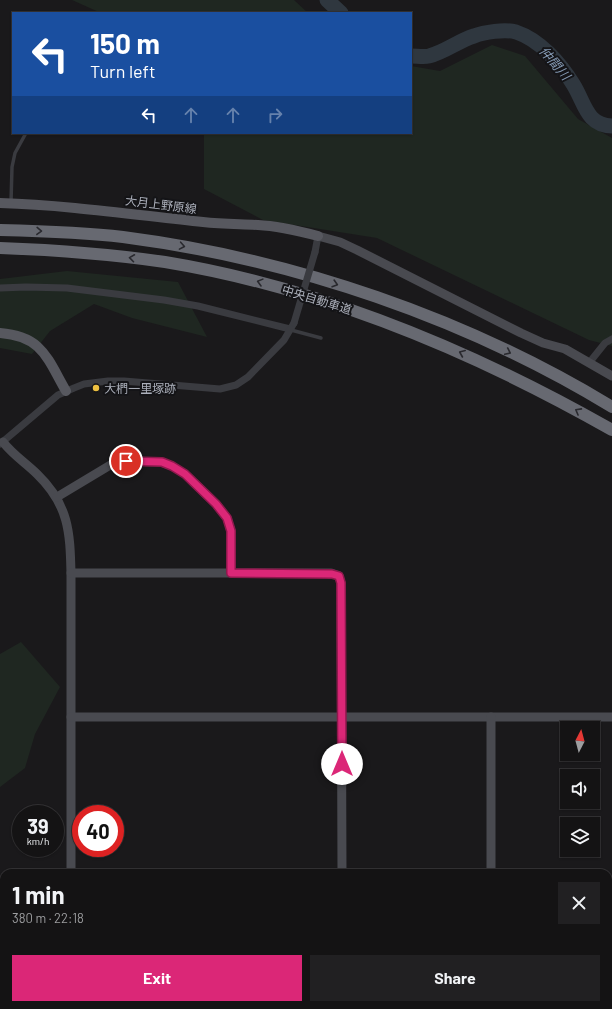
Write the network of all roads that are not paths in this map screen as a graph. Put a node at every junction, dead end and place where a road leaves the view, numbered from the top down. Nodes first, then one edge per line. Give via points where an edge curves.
1 (26, 134) edge
2 (0, 203) edge
3 (10, 203) junction
4 (0, 230) edge
5 (318, 236) junction
6 (0, 248) edge
7 (0, 288) edge
8 (292, 326) junction
9 (0, 333) edge
10 (321, 338) dead end
11 (612, 339) edge
12 (589, 363) junction
13 (612, 376) edge
14 (66, 391) junction
15 (612, 407) edge
16 (612, 430) edge
17 (2, 443) edge
18 (57, 497) junction
19 (71, 573) junction
20 (231, 573) junction
21 (71, 717) junction
22 (491, 717) junction
23 (612, 717) edge
24 (341, 718) junction
25 (71, 869) edge
26 (342, 869) edge
27 (491, 869) edge

1 - 3 lane via 12,167
2 - 3 main road, 大月上野原線
3 - 5 main road, 大月上野原線 via 89,208 265,226
4 -> 15 highway, 中央自動車道 via 122,237 256,261 302,274 392,303 479,338
5 - 8 street, bridge
5 - 12 street via 357,250 521,333 565,349
16 -> 6 highway, 中央自動車道 via 538,389 474,358 388,323 296,292 204,269 150,260
7 - 8 street via 66,288 164,300
8 - 10 lane
8 - 14 street via 284,340 267,358 241,382 230,388 108,381 84,384
9 - 14 main road via 20,335 35,343 46,356
11 - 12 street via 605,343
12 - 13 street
14 - 17 street
17 - 18 street via 46,483
18 - 19 street via 69,530
18 - 20 street via 112,464 126,461 162,462 172,466 185,474 227,518 231,531
19 - 20 street
19 - 21 street
20 - 24 street via 339,576
21 - 24 street
21 - 25 street
22 - 23 street
22 - 24 street
22 - 27 street
24 - 26 street

